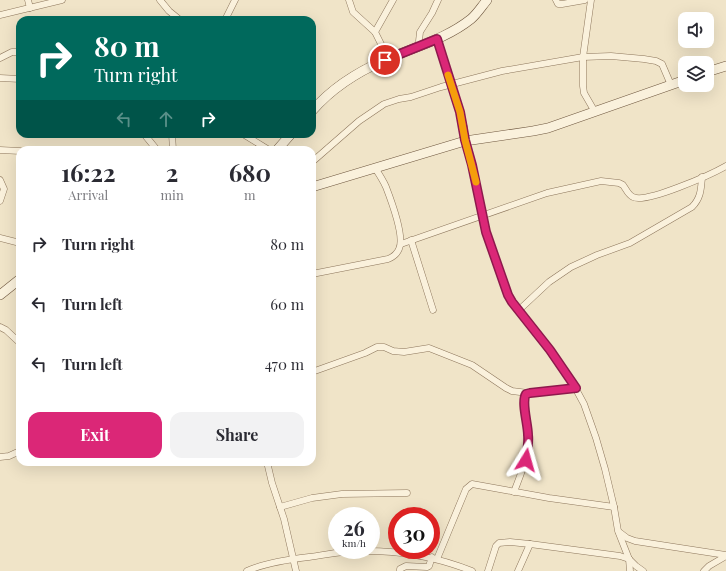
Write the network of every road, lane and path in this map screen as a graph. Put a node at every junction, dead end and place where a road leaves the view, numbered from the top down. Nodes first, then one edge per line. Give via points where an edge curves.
1 (28, 0) edge
2 (62, 0) edge
3 (160, 0) edge
4 (235, 0) edge
5 (349, 0) edge
6 (393, 0) edge
7 (438, 0) edge
8 (487, 0) edge
9 (556, 0) edge
10 (585, 0) edge
11 (591, 0) edge
12 (30, 8) junction
13 (0, 14) edge
14 (176, 16) edge
15 (226, 16) edge
16 (374, 32) junction
17 (437, 39) junction
18 (421, 46) junction
19 (16, 52) edge
20 (584, 57) junction
21 (0, 58) edge
22 (385, 60) junction
23 (726, 66) edge
24 (714, 70) edge
25 (0, 78) edge
26 (16, 79) edge
27 (678, 82) edge
28 (451, 84) junction
29 (671, 85) junction
30 (316, 107) edge
31 (595, 112) junction
32 (147, 138) edge
33 (250, 138) edge
34 (288, 138) edge
35 (465, 140) junction
36 (154, 146) edge
37 (262, 146) edge
38 (280, 146) edge
39 (0, 150) edge
40 (16, 151) edge
41 (316, 159) edge
42 (726, 166) edge
43 (375, 168) junction
44 (702, 177) junction
45 (0, 180) edge
46 (316, 186) edge
47 (0, 201) edge
48 (482, 216) junction
49 (0, 238) edge
50 (412, 240) junction
51 (16, 242) edge
52 (401, 244) junction
53 (316, 273) edge
54 (16, 282) edge
55 (0, 295) edge
56 (432, 310) dead end
57 (519, 310) junction
58 (0, 327) edge
59 (16, 339) edge
60 (316, 371) edge
61 (576, 388) junction
62 (528, 393) junction
63 (16, 453) edge
64 (0, 457) edge
65 (268, 466) edge
66 (514, 492) junction
67 (407, 493) dead end
68 (614, 506) junction
69 (280, 507) junction
70 (618, 531) junction
71 (530, 544) junction
72 (440, 547) edge
73 (388, 552) edge
74 (726, 555) edge
75 (294, 559) junction
76 (434, 559) edge
77 (438, 559) edge
78 (629, 559) junction
79 (248, 571) edge
80 (296, 571) edge
81 (400, 571) edge
82 (472, 571) edge
83 (488, 571) edge
84 (518, 571) edge
85 (630, 571) edge
86 (643, 571) edge
87 (704, 571) edge

1 - 12 street
2 - 12 street
3 - 14 street
4 - 15 street
5 - 16 street via 353,12
6 - 16 street
7 - 18 street via 420,32
8 - 17 street via 471,18
9 - 10 street via 558,4 562,4
11 - 20 street
12 - 13 street
16 - 22 street via 381,44
17 - 18 street
17 - 28 street
18 - 22 street
19 - 21 street
20 - 28 street via 502,71
20 - 29 street via 611,56 656,61 662,64
20 - 31 street via 583,90
22 - 30 street via 334,90
23 - 24 street
25 - 26 street
27 - 29 street
28 - 35 street
28 - 41 street via 384,104 359,121
29 - 31 street
31 - 35 street via 533,132
32 - 36 street
33 - 37 street
34 - 38 street
35 - 43 street
35 - 48 street
39 - 40 street
42 - 44 street
43 - 46 street
43 - 52 street via 386,186 401,234
44 - 48 street via 672,190 639,198 633,198 619,183 601,181 547,193
44 - 57 street via 701,194 692,207 630,243 571,267 549,282
45 - 47 street via 4,189
48 - 50 street
48 - 57 street via 508,295
49 - 51 street
50 - 52 street
50 - 56 street
52 - 53 street via 398,252 388,259
54 - 55 street
57 - 61 street
58 - 59 street
60 - 62 street via 365,354 377,347 404,352 429,348 472,365 512,391
61 - 62 street
61 - 68 street via 596,438
62 - 66 street via 524,400 528,448
63 - 64 street
65 - 69 street
66 - 68 street
66 - 72 street via 476,484 469,486
67 - 69 street via 342,494 312,498
68 - 70 street
69 - 75 street
70 - 74 street via 635,541
70 - 78 street
71 - 78 street
71 - 83 street via 499,543
71 - 84 street
73 - 75 street via 356,551
74 - 87 street
75 - 79 street
75 - 80 street
76 - 81 street via 427,567 406,566
77 - 82 street
78 - 85 street
78 - 86 street

